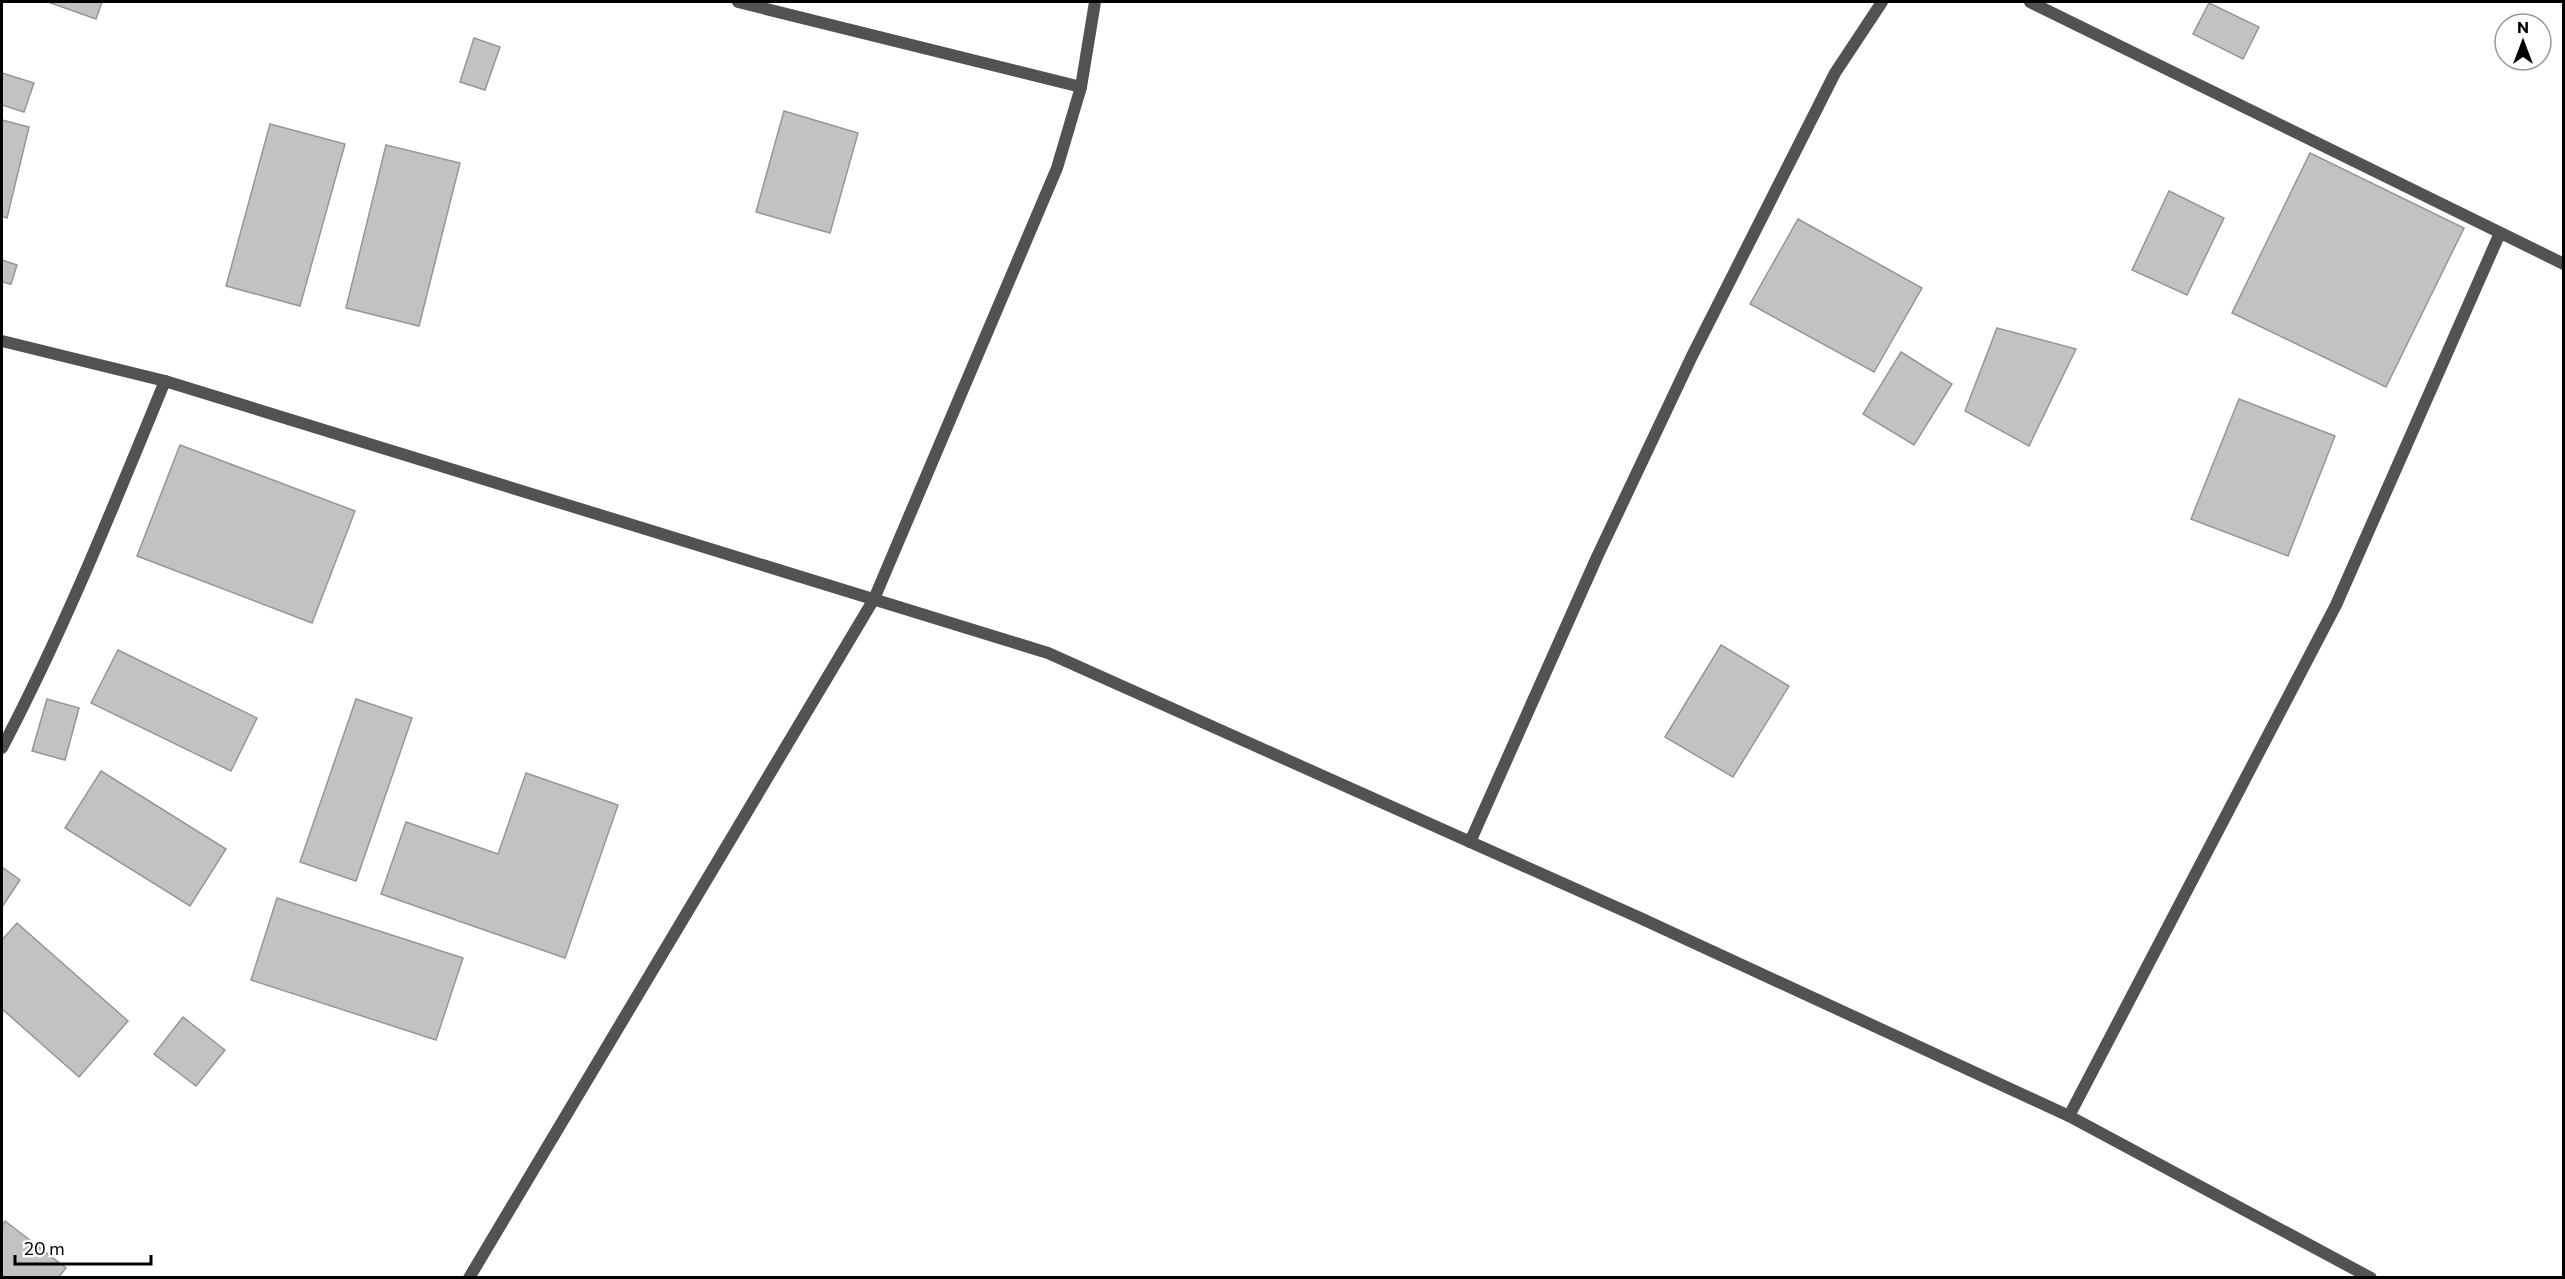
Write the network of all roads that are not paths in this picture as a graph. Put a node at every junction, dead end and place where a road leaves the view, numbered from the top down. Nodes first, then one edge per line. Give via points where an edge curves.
1 (738, 2) edge
2 (1095, 2) edge
3 (1882, 2) edge
4 (2030, 2) edge
5 (1081, 87) junction
6 (2500, 233) junction
7 (2564, 264) edge
8 (2, 341) edge
9 (165, 381) junction
10 (874, 599) junction
11 (2, 748) edge
12 (1470, 842) junction
13 (2069, 1116) junction
14 (469, 1278) edge
15 (2371, 1278) edge

1 - 5 street
2 - 5 street
3 - 12 street via 1835,73 1692,356
4 - 6 street
5 - 10 street via 1058,168
6 - 7 street
6 - 13 street via 2336,605
8 - 9 street
9 - 10 street
9 - 11 street via 99,542
10 - 12 street via 1048,653
10 - 14 street
12 - 13 street
13 - 15 street

